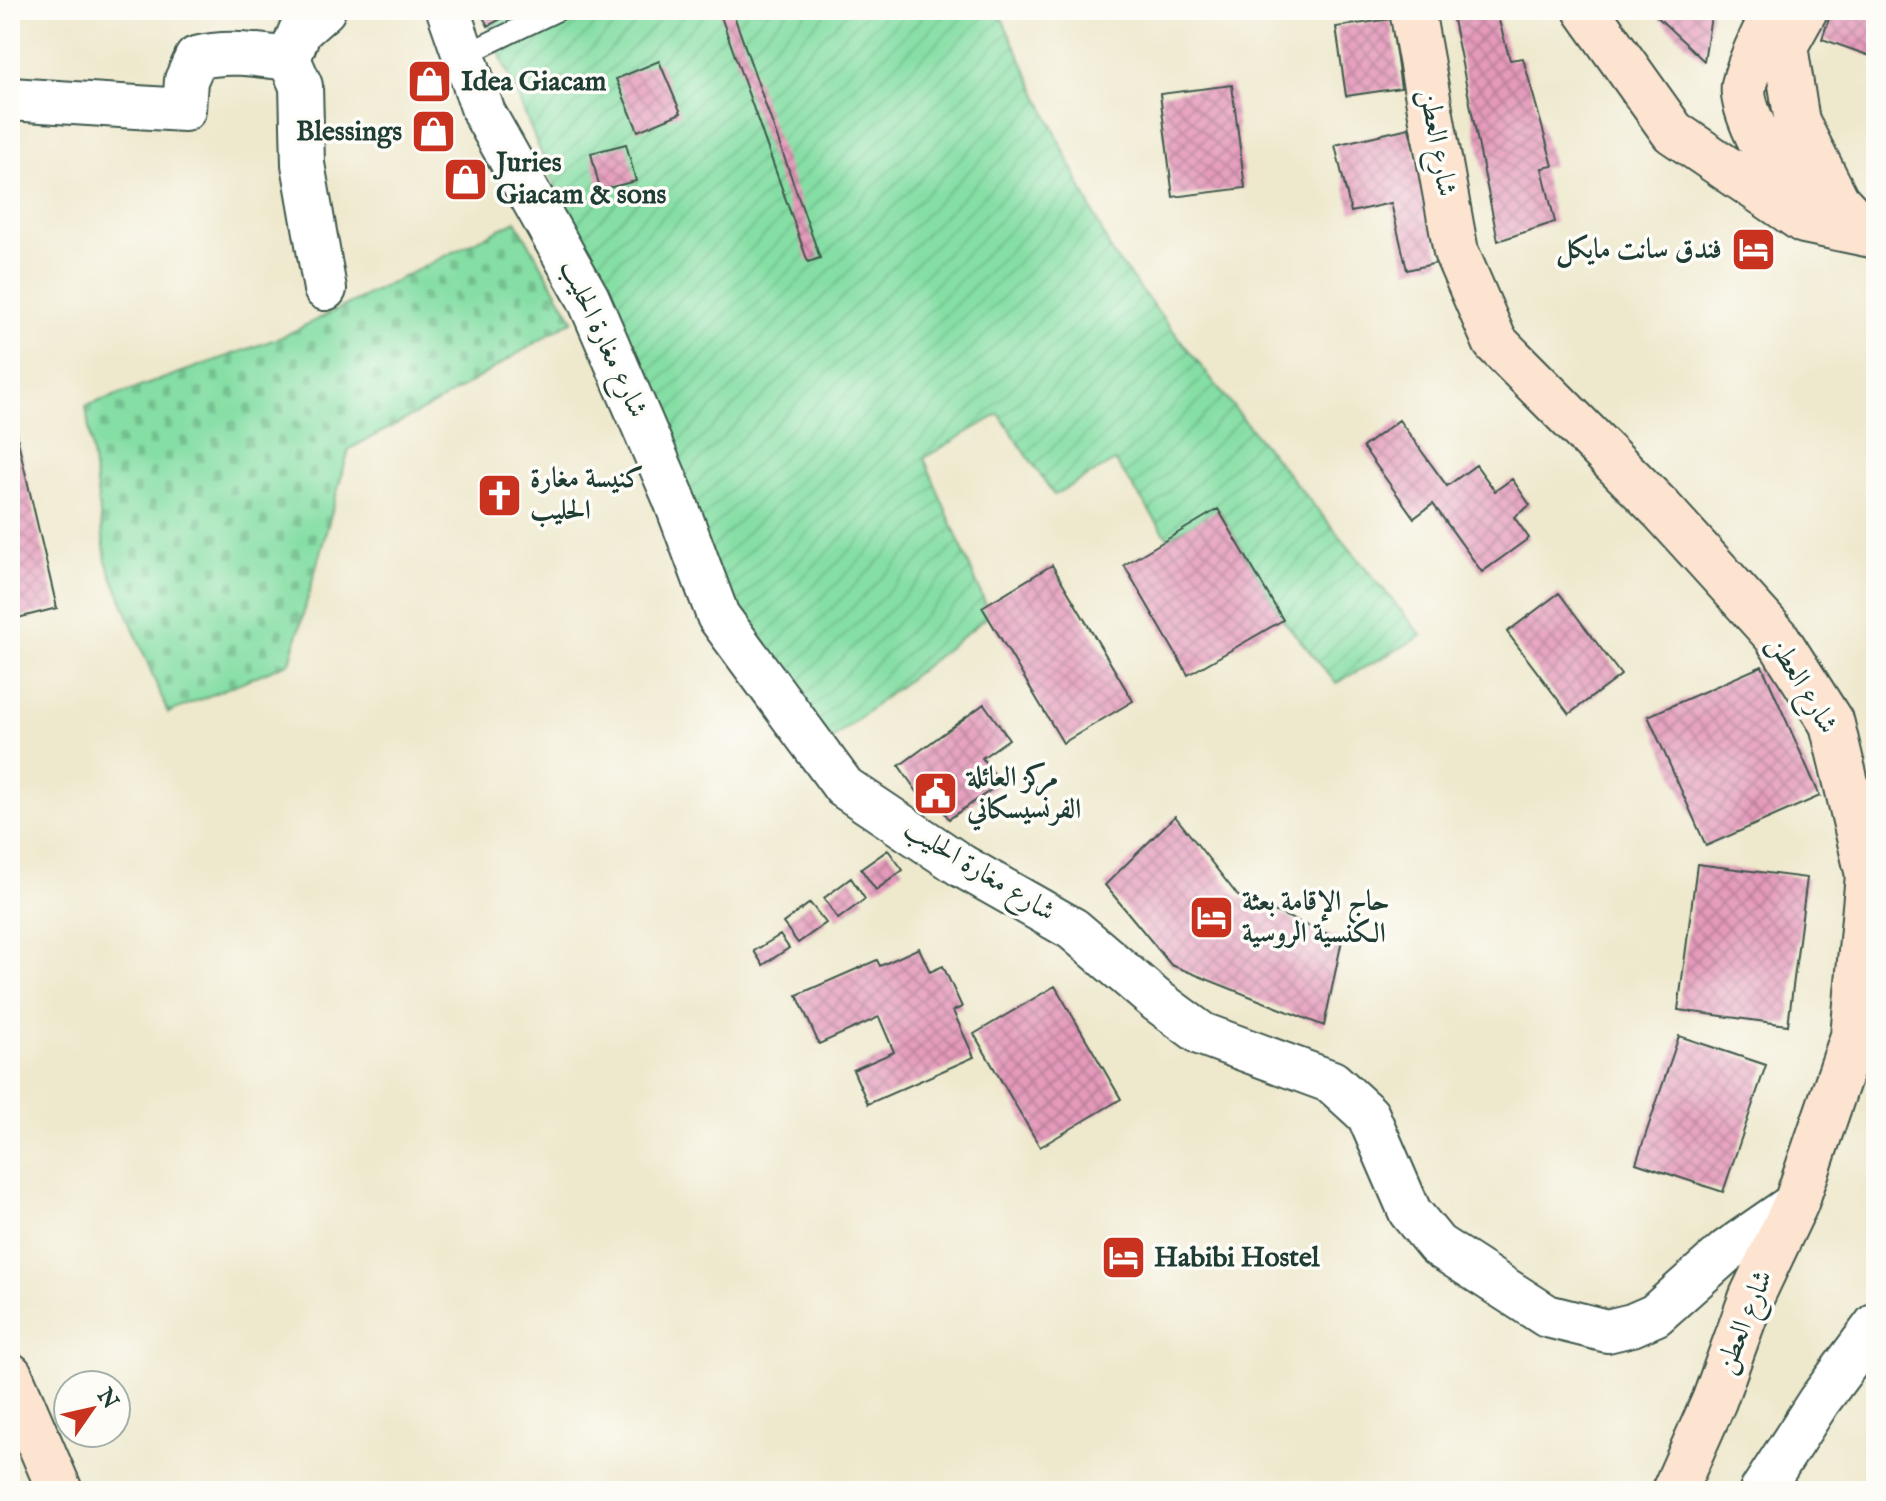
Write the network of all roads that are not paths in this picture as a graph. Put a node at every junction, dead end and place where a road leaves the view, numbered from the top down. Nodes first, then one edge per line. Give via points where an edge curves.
1 (324, 10) edge
2 (448, 10) edge
3 (558, 10) edge
4 (1412, 10) edge
5 (1586, 10) edge
6 (1781, 30) edge
7 (462, 56) junction
8 (289, 59) junction
9 (10, 99) edge
10 (1673, 132) junction
11 (1756, 132) junction
12 (1804, 221) junction
13 (1872, 235) edge
14 (325, 289) dead end
15 (1796, 1203) junction
16 (1876, 1324) edge
17 (10, 1375) edge
18 (60, 1491) edge
19 (1674, 1491) edge
20 (1761, 1491) edge

1 - 8 street via 300,31
2 - 7 street, شارع مغارة الحليب
3 - 7 lane
4 - 15 street, شارع العطن via 1456,252 1495,342 1662,510 1776,636 1832,724 1868,875 1853,1036
5 - 10 street
6 - 11 street via 1779,111 1766,129
6 - 11 street via 1743,88
6 - 13 street via 1797,122 1837,201
7 - 15 street, شارع مغارة الحليب via 484,113 601,327 718,616 844,787 962,866 1073,929 1202,1034 1332,1082 1368,1115 1410,1212 1437,1245 1547,1316 1607,1331 1655,1315 1728,1250
8 - 9 street via 216,53 196,58 186,80 184,110
8 - 14 street via 301,86 303,164
10 - 11 street via 1722,140
10 - 12 street
11 - 12 street
12 - 13 street
15 - 19 street, شارع العطن via 1752,1296
16 - 20 street
17 - 18 street

